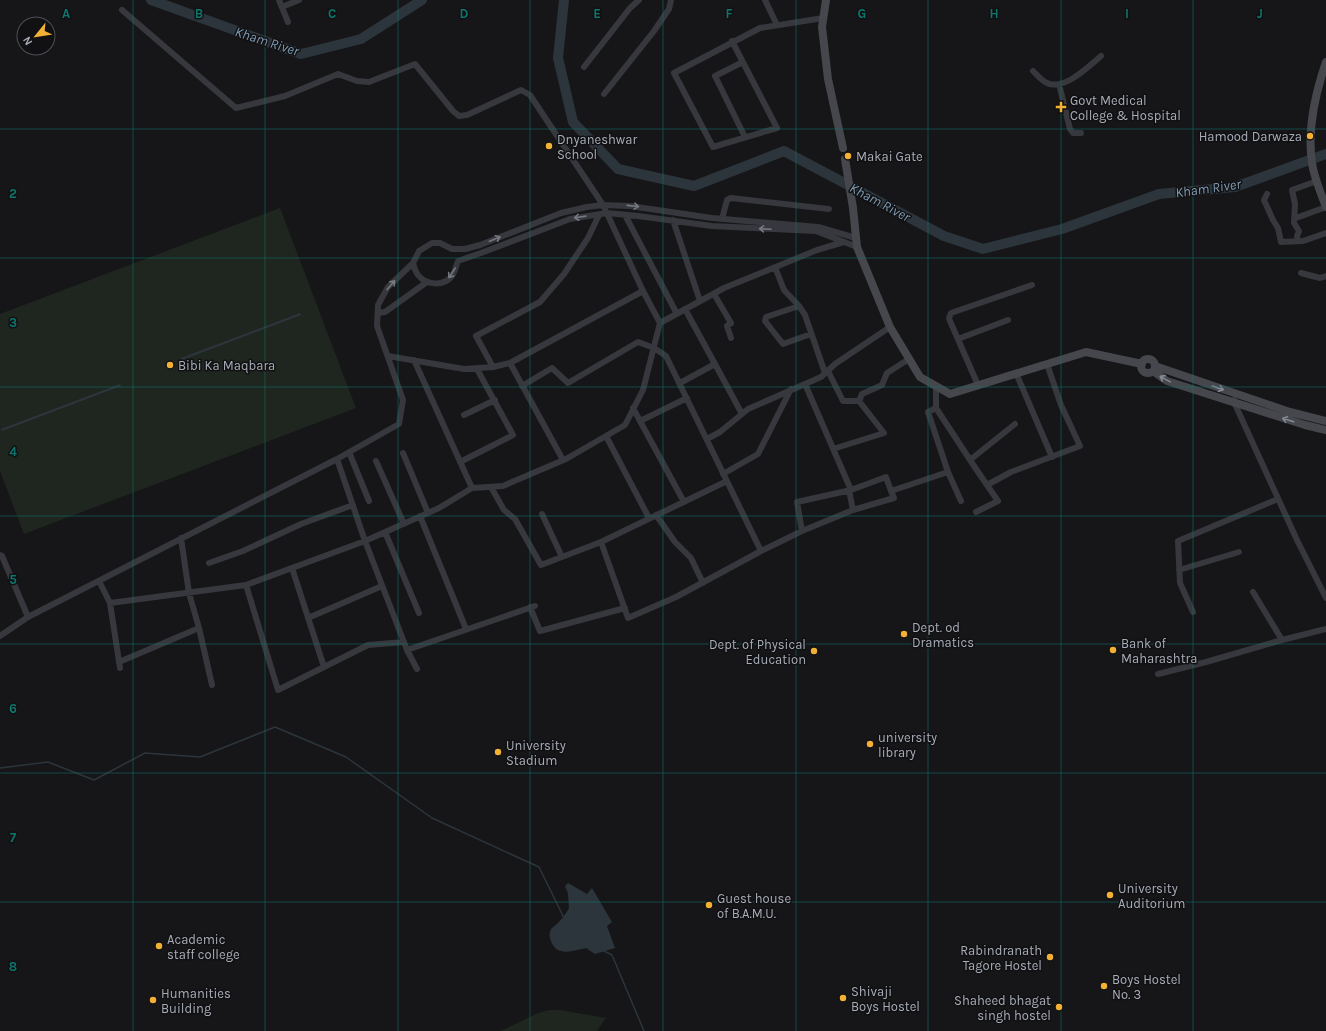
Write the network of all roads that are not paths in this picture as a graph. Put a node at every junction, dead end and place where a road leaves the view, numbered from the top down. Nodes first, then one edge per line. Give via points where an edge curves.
1 (279, 0) edge
2 (299, 0) edge
3 (639, 0) edge
4 (671, 0) edge
5 (765, 0) edge
6 (826, 0) edge
7 (282, 7) junction
8 (122, 10) dead end
9 (823, 18) junction
10 (288, 22) dead end
11 (777, 25) junction
12 (732, 41) junction
13 (1101, 56) dead end
14 (743, 62) junction
15 (1326, 62) edge
16 (584, 67) dead end
17 (1033, 71) dead end
18 (1059, 84) junction
19 (1322, 86) edge
20 (604, 94) dead end
21 (1081, 133) dead end
22 (746, 137) junction
23 (843, 148) dead end
24 (846, 163) dead end
25 (1317, 181) junction
26 (1267, 194) dead end
27 (603, 206) junction
28 (1326, 207) edge
29 (829, 209) dead end
30 (607, 213) junction
31 (599, 215) junction
32 (625, 215) junction
33 (1296, 218) junction
34 (722, 219) junction
35 (673, 220) junction
36 (1326, 233) edge
37 (856, 238) junction
38 (1298, 241) junction
39 (844, 242) junction
40 (857, 247) junction
41 (452, 249) junction
42 (458, 261) junction
43 (413, 262) junction
44 (775, 267) junction
45 (1301, 273) dead end
46 (1326, 276) edge
47 (427, 282) junction
48 (1032, 285) dead end
49 (642, 291) junction
50 (714, 294) junction
51 (700, 301) junction
52 (799, 306) junction
53 (685, 309) junction
54 (378, 313) junction
55 (677, 314) junction
56 (1008, 320) dead end
57 (660, 323) junction
58 (890, 327) junction
59 (811, 334) junction
60 (731, 338) dead end
61 (958, 339) junction
62 (654, 348) junction
63 (388, 356) junction
64 (909, 359) junction
65 (414, 360) junction
66 (510, 364) junction
67 (715, 364) junction
68 (1048, 364) junction
69 (493, 367) junction
70 (477, 369) junction
71 (826, 372) junction
72 (1016, 373) junction
73 (680, 383) junction
74 (805, 384) junction
75 (978, 385) junction
76 (522, 386) junction
77 (936, 386) junction
78 (791, 389) junction
79 (687, 398) junction
80 (1235, 398) junction
81 (495, 400) junction
82 (859, 401) junction
83 (634, 408) junction
84 (936, 408) junction
85 (742, 414) junction
86 (464, 415) dead end
87 (640, 421) junction
88 (1326, 421) edge
89 (1015, 424) dead end
90 (1326, 430) edge
91 (606, 436) junction
92 (707, 439) junction
93 (833, 449) junction
94 (349, 452) junction
95 (403, 453) dead end
96 (1052, 457) junction
97 (337, 459) junction
98 (563, 460) junction
99 (970, 460) junction
100 (376, 461) dead end
101 (460, 462) junction
102 (948, 472) junction
103 (723, 474) junction
104 (727, 481) junction
105 (986, 484) junction
106 (491, 487) junction
107 (472, 488) junction
108 (850, 490) junction
109 (891, 491) junction
110 (1278, 498) junction
111 (961, 500) dead end
112 (369, 501) dead end
113 (684, 502) junction
114 (353, 505) junction
115 (853, 510) junction
116 (976, 512) dead end
117 (428, 513) junction
118 (542, 514) dead end
119 (656, 515) junction
120 (420, 516) junction
121 (649, 518) junction
122 (404, 524) junction
123 (802, 531) junction
124 (385, 532) junction
125 (181, 538) junction
126 (365, 541) junction
127 (601, 542) junction
128 (761, 551) junction
129 (1239, 552) dead end
130 (0, 555) edge
131 (562, 557) junction
132 (209, 563) dead end
133 (292, 568) junction
134 (1179, 570) junction
135 (99, 581) junction
136 (703, 583) junction
137 (246, 585) junction
138 (382, 586) junction
139 (1253, 592) dead end
140 (189, 593) junction
141 (1326, 598) edge
142 (110, 603) junction
143 (625, 608) junction
144 (1193, 612) dead end
145 (419, 613) dead end
146 (28, 617) junction
147 (308, 618) junction
148 (200, 628) junction
149 (466, 629) junction
150 (1326, 629) edge
151 (0, 636) edge
152 (1282, 640) junction
153 (404, 642) junction
154 (407, 650) junction
155 (324, 667) junction
156 (417, 669) dead end
157 (1158, 674) dead end
158 (212, 685) dead end

1 - 7 street
2 - 7 street
3 - 16 street
4 - 20 street via 669,9 654,31
5 - 11 street
6 - 9 street
7 - 10 street
8 - 27 street via 236,108 285,96 338,74 357,81 369,82 415,64 459,116 467,115 522,90 530,95
9 - 11 street
9 - 23 street via 828,79
11 - 12 street via 760,28
12 - 14 street
12 - 22 street via 674,73 712,147
13 - 18 street via 1075,77
14 - 22 street via 715,76
14 - 22 street via 777,128
15 - 19 street
17 - 18 street via 1045,83
18 - 21 street via 1070,129 1073,133
19 - 25 street via 1310,129 1312,164
24 - 37 street
25 - 28 street
25 - 33 street via 1292,190
26 - 38 street via 1264,200 1278,228 1281,242
27 - 30 street
27 -> 34 street via 630,206
41 -> 27 street via 480,245 561,213
28 - 33 street
29 - 34 street via 731,198 726,200
30 - 31 street
30 - 32 street
30 - 49 street
31 -> 42 street via 570,219
31 - 69 street via 564,274 540,302 476,336
32 - 35 street
32 - 55 street
33 - 38 street via 1294,223 1299,231
34 - 37 street via 818,227
39 -> 35 street via 816,231 712,226
35 - 51 street
36 - 38 street
37 - 40 street
39 - 40 street
39 - 44 street
40 - 58 street
41 - 42 street
41 - 43 street via 440,242 432,242 419,251
42 -> 47 street via 452,276 447,280 439,283
43 - 47 street via 418,275
54 -> 43 street via 378,305 388,287
44 - 50 street
44 - 52 street via 784,290
45 - 46 street via 1320,278
47 - 54 street via 385,312
48 - 61 street via 953,312 949,318
49 - 57 street
49 - 66 street
50 - 51 street
50 - 60 street via 731,323 727,326
51 - 53 street
52 - 59 street
52 - 59 street via 766,317 765,321 783,344
53 - 55 street
53 - 67 street
54 - 63 street via 377,326
55 - 57 street
56 - 61 street
57 - 62 street
58 - 64 street
58 - 71 street
59 - 71 street
61 - 75 street
62 - 73 street via 666,356
62 - 76 street via 638,342 568,383 552,368
62 - 83 street via 643,390
63 - 65 street
63 - 94 street via 403,400 399,424
64 - 77 street via 920,377
64 - 82 street via 886,373 882,385 862,394
65 - 70 street
65 - 101 street
66 - 69 street
66 - 76 street
67 - 73 street
67 - 85 street
68 - 72 street
68 - 80 street via 1086,352 1142,364 1142,369 1146,373 1151,373 1154,369 1167,381
68 - 96 street via 1061,405 1080,446
69 - 70 street
70 - 81 street
71 - 74 street
71 - 82 street via 843,402
72 - 75 street
72 - 96 street
73 - 79 street
74 - 78 street
74 - 93 street
75 - 77 street via 950,394
76 - 98 street
77 - 84 street
78 - 85 street
78 - 103 street via 758,454
79 - 87 street
79 - 92 street
80 - 88 street
90 -> 80 street via 1305,425
80 - 110 street
81 - 86 street
81 - 101 street via 513,435
82 - 93 street via 884,433
83 - 87 street
83 - 91 street via 625,425
84 - 99 street
84 - 102 street via 928,412
85 - 92 street
87 - 113 street
89 - 99 street
91 - 98 street
91 - 121 street
92 - 103 street
93 - 108 street
94 - 97 street
94 - 112 street
95 - 117 street
96 - 105 street
97 - 114 street
97 - 125 street
98 - 106 street via 503,486
99 - 105 street
100 - 122 street
101 - 107 street
102 - 109 street
102 - 111 street
103 - 104 street
104 - 113 street
104 - 128 street
105 - 116 street via 998,501
106 - 107 street
106 - 131 street via 504,510 515,519 541,565
107 - 117 street
108 - 109 street via 886,477
108 - 115 street
108 - 123 street via 797,502
109 - 115 street via 894,498
110 - 134 street via 1178,541
110 - 141 street
113 - 119 street
114 - 126 street
114 - 132 street
115 - 123 street
117 - 120 street
118 - 131 street
119 - 121 street
119 - 136 street via 675,542 691,558
120 - 122 street
120 - 149 street
121 - 127 street
122 - 124 street
123 - 128 street
124 - 126 street
124 - 145 street
125 - 135 street
125 - 140 street
126 - 133 street
126 - 138 street
127 - 131 street
127 - 143 street
128 - 136 street
129 - 134 street
130 - 146 street
133 - 137 street
133 - 147 street
134 - 144 street via 1180,583
135 - 142 street
135 - 146 street
136 - 143 street via 628,618
137 - 140 street
137 - 155 street via 278,690
138 - 147 street
138 - 153 street
139 - 152 street
140 - 142 street
140 - 148 street
142 - 148 street via 120,665
143 - 149 street via 540,631 533,607
146 - 151 street
147 - 155 street
148 - 158 street
149 - 154 street
150 - 152 street
152 - 157 street
153 - 154 street
153 - 155 street via 368,645
154 - 156 street

